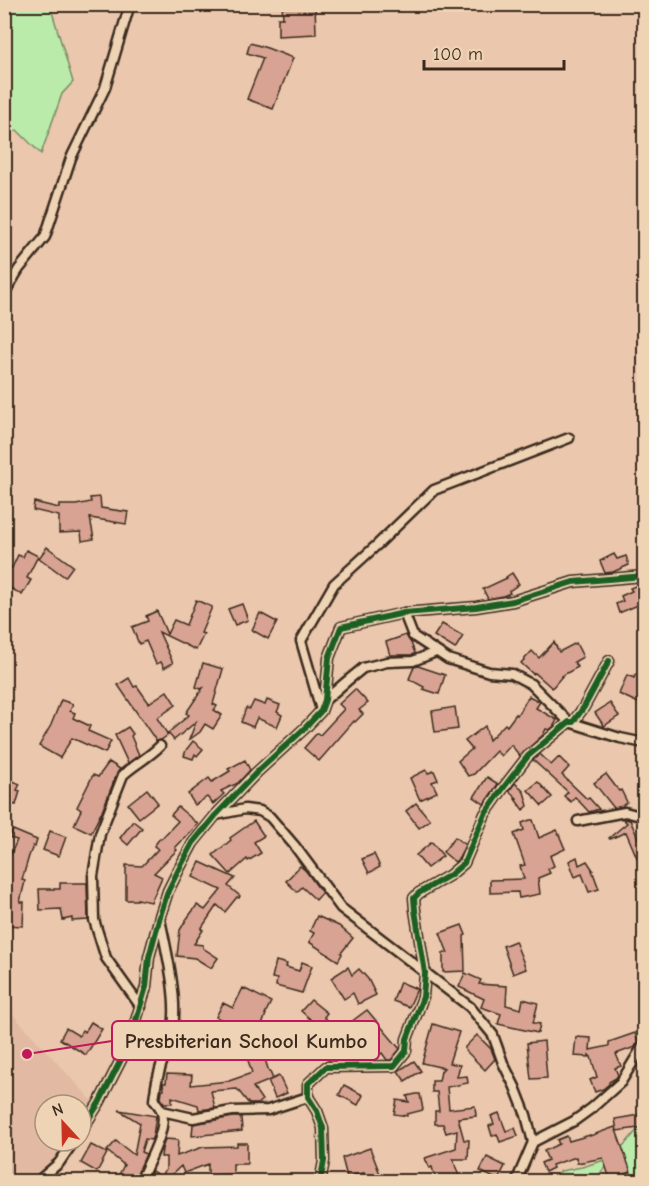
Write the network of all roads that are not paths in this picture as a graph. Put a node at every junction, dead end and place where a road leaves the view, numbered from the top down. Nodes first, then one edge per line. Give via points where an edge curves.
1 (130, 4) edge
2 (4, 294) edge
3 (569, 438) dead end
4 (645, 576) edge
5 (404, 613) junction
6 (436, 652) junction
7 (609, 661) dead end
8 (325, 700) junction
9 (321, 711) junction
10 (569, 722) junction
11 (645, 743) edge
12 (160, 746) dead end
13 (215, 816) junction
14 (645, 817) edge
15 (578, 821) dead end
16 (160, 916) junction
17 (425, 973) junction
18 (141, 1007) junction
19 (645, 1044) edge
20 (308, 1097) junction
21 (162, 1111) junction
22 (93, 1112) edge
23 (533, 1142) junction
24 (66, 1153) edge
25 (37, 1182) edge
26 (140, 1182) edge
27 (320, 1182) edge
28 (516, 1182) edge

1 - 2 street via 105,88 71,158 45,237
3 - 9 street via 434,490 334,584 302,641
4 - 5 street via 573,582 513,601 476,607
5 - 6 street via 413,636
5 - 8 street via 341,627 329,658
6 - 8 street via 413,661 363,668
6 - 10 street via 489,672 512,674 531,684
7 - 10 street via 584,707
8 - 9 street
9 - 13 street
10 - 11 street
10 - 17 street via 528,756 504,787 485,814 464,863 414,898
12 - 18 street via 123,774 100,834 93,876 94,920 106,958
13 - 16 street via 193,843 168,891
13 - 17 street via 245,809 260,811 270,818 340,908
14 - 15 street via 626,812
16 - 18 street via 148,957
16 - 21 street via 174,1012 154,1100
17 - 20 street via 423,997 406,1051 394,1066 326,1066 308,1084
17 - 23 street via 470,1006 493,1035
18 - 22 street via 129,1044
19 - 23 street via 621,1082 592,1108
20 - 21 street via 268,1110 193,1118
20 - 27 street via 323,1128
21 - 26 street via 162,1125
23 - 28 street
24 - 25 street

